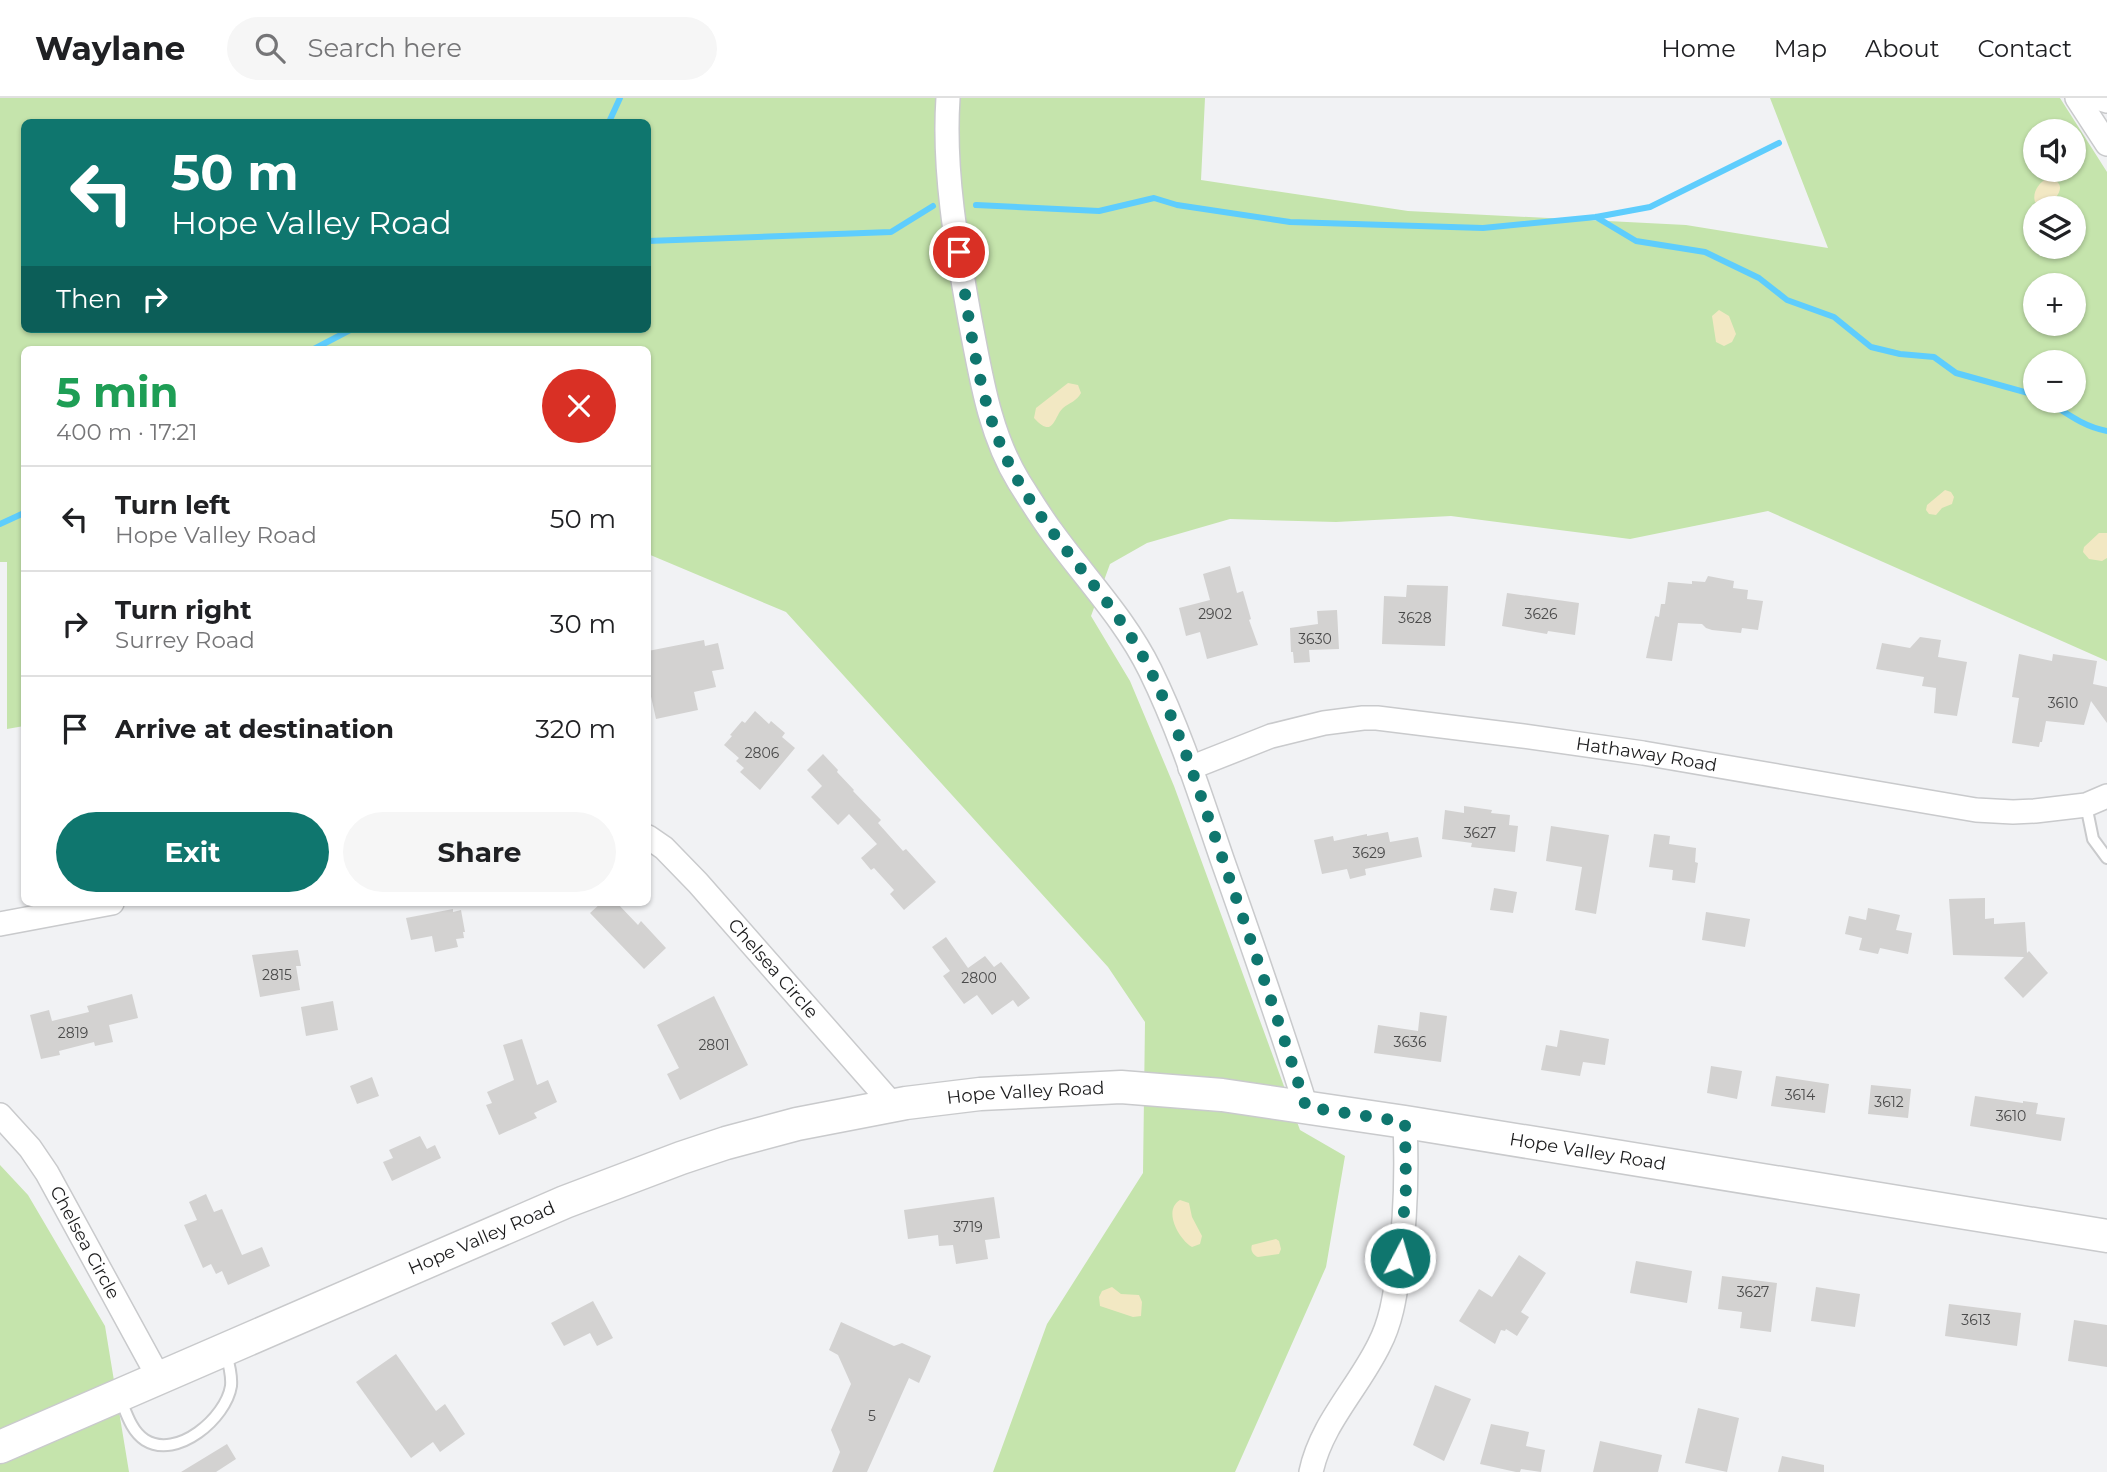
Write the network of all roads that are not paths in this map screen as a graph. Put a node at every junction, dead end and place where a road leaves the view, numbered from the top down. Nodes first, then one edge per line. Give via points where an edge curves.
1 (948, 98) edge
2 (2077, 98) edge
3 (2097, 98) edge
4 (2107, 101) edge
5 (2107, 144) edge
6 (1191, 768) junction
7 (2097, 801) edge
8 (651, 839) edge
9 (2107, 858) edge
10 (96, 906) edge
11 (0, 924) edge
12 (893, 1105) junction
13 (1306, 1107) junction
14 (0, 1115) edge
15 (1405, 1122) junction
16 (2107, 1236) edge
17 (225, 1349) junction
18 (159, 1378) junction
19 (119, 1395) junction
20 (0, 1447) edge
21 (1311, 1472) edge

1 - 6 street via 956,232 981,382 994,430 1017,479 1050,530 1137,647
2 - 5 street
3 - 4 street
6 - 7 street, Hathaway Road via 1271,736 1324,723 1377,718 1617,749 1976,810 2013,812
6 - 13 street
7 - 9 lane via 2093,839
8 - 12 street, Chelsea Circle via 698,883
10 - 11 street
12 - 13 main road, Hope Valley Road via 979,1094 1121,1087
12 - 17 main road, Hope Valley Road via 764,1132 629,1177
13 - 15 main road, Hope Valley Road
14 - 18 street, Chelsea Circle via 47,1173
15 - 16 main road, Hope Valley Road
15 - 21 street via 1404,1235 1394,1303 1381,1342 1342,1403 1314,1456
17 - 18 main road, Hope Valley Road
17 - 19 lane via 231,1376 227,1399 212,1421 188,1438 162,1444 144,1439 131,1424
18 - 19 main road, Hope Valley Road
19 - 20 main road, Hope Valley Road

